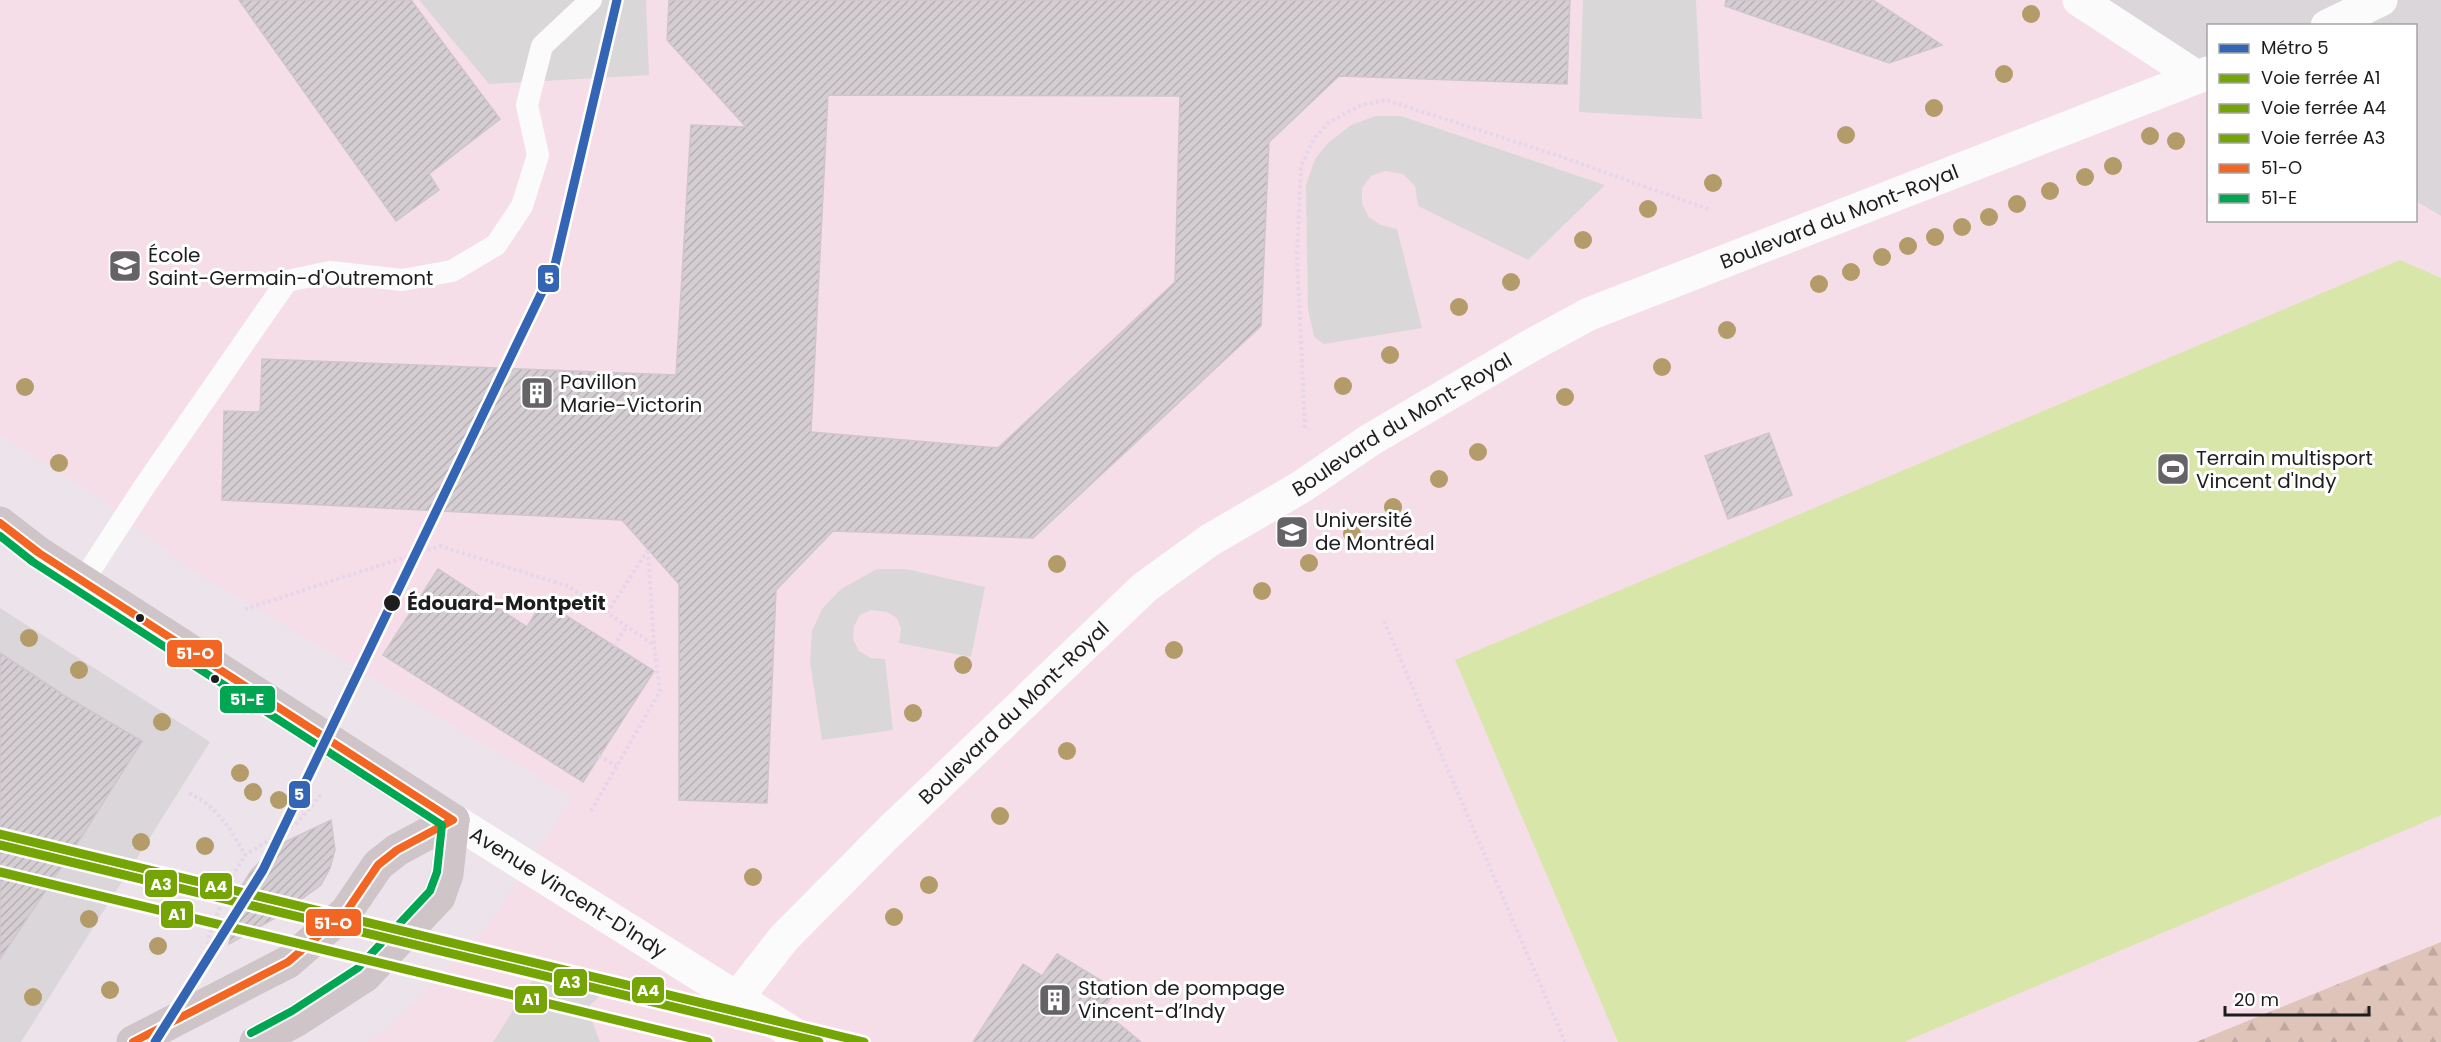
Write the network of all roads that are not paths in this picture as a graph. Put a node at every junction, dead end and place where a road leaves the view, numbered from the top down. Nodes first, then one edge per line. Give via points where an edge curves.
1 (591, 0) edge
2 (2079, 0) edge
3 (2381, 0) edge
4 (2331, 24) edge
5 (2203, 75) edge
6 (3, 531) edge
7 (83, 581) junction
8 (453, 820) junction
9 (737, 998) junction
10 (133, 1042) edge
11 (256, 1042) edge
12 (807, 1042) edge

1 - 7 lane via 542,46 527,105 538,154 522,206 496,245 452,271 412,278 330,272 286,281
2 - 5 street
3 - 4 street
5 - 9 street, Boulevard du Mont-Royal via 1589,314 1380,434 1301,487 1210,540 1145,587 889,832 784,938
6 - 7 street, Avenue Vincent-D'Indy
7 - 8 street, Avenue Vincent-D'Indy
8 - 9 street, Avenue Vincent-D'Indy
8 - 10 street via 397,850 378,866 346,912 288,962
8 - 11 street via 447,874 439,897 365,976
9 - 12 street, Avenue Vincent-D'Indy

